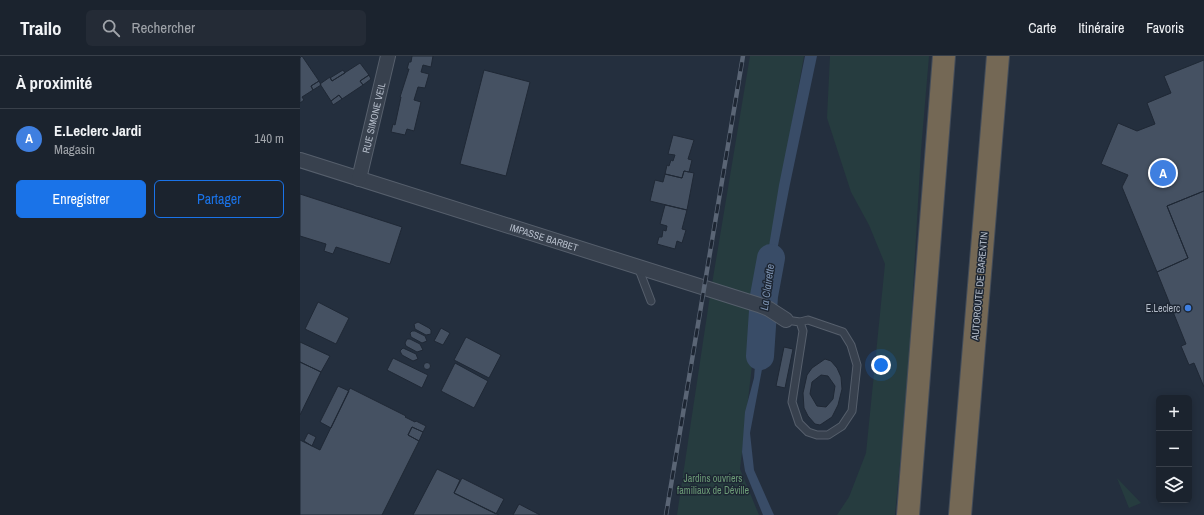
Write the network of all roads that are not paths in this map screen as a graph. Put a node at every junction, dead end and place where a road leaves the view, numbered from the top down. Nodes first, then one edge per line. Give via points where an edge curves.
1 (388, 56) edge
2 (944, 56) edge
3 (998, 56) edge
4 (300, 160) edge
5 (359, 179) junction
6 (638, 267) junction
7 (651, 300) dead end
8 (786, 320) joint
9 (800, 322) junction
10 (908, 515) edge
11 (960, 515) edge

1 - 5 street, RUE SIMONE VEIL
2 - 10 highway
3 - 11 highway, AUTOROUTE DE BARENTIN
4 - 5 street, IMPASSE BARBET
5 - 6 street, IMPASSE BARBET
6 - 7 lane
6 - 8 street, IMPASSE BARBET via 764,307
8 - 9 lane
9 - 9 lane via 803,331 792,402 798,424 808,432 828,435 842,426 852,411 857,365 851,345 843,332 808,320

